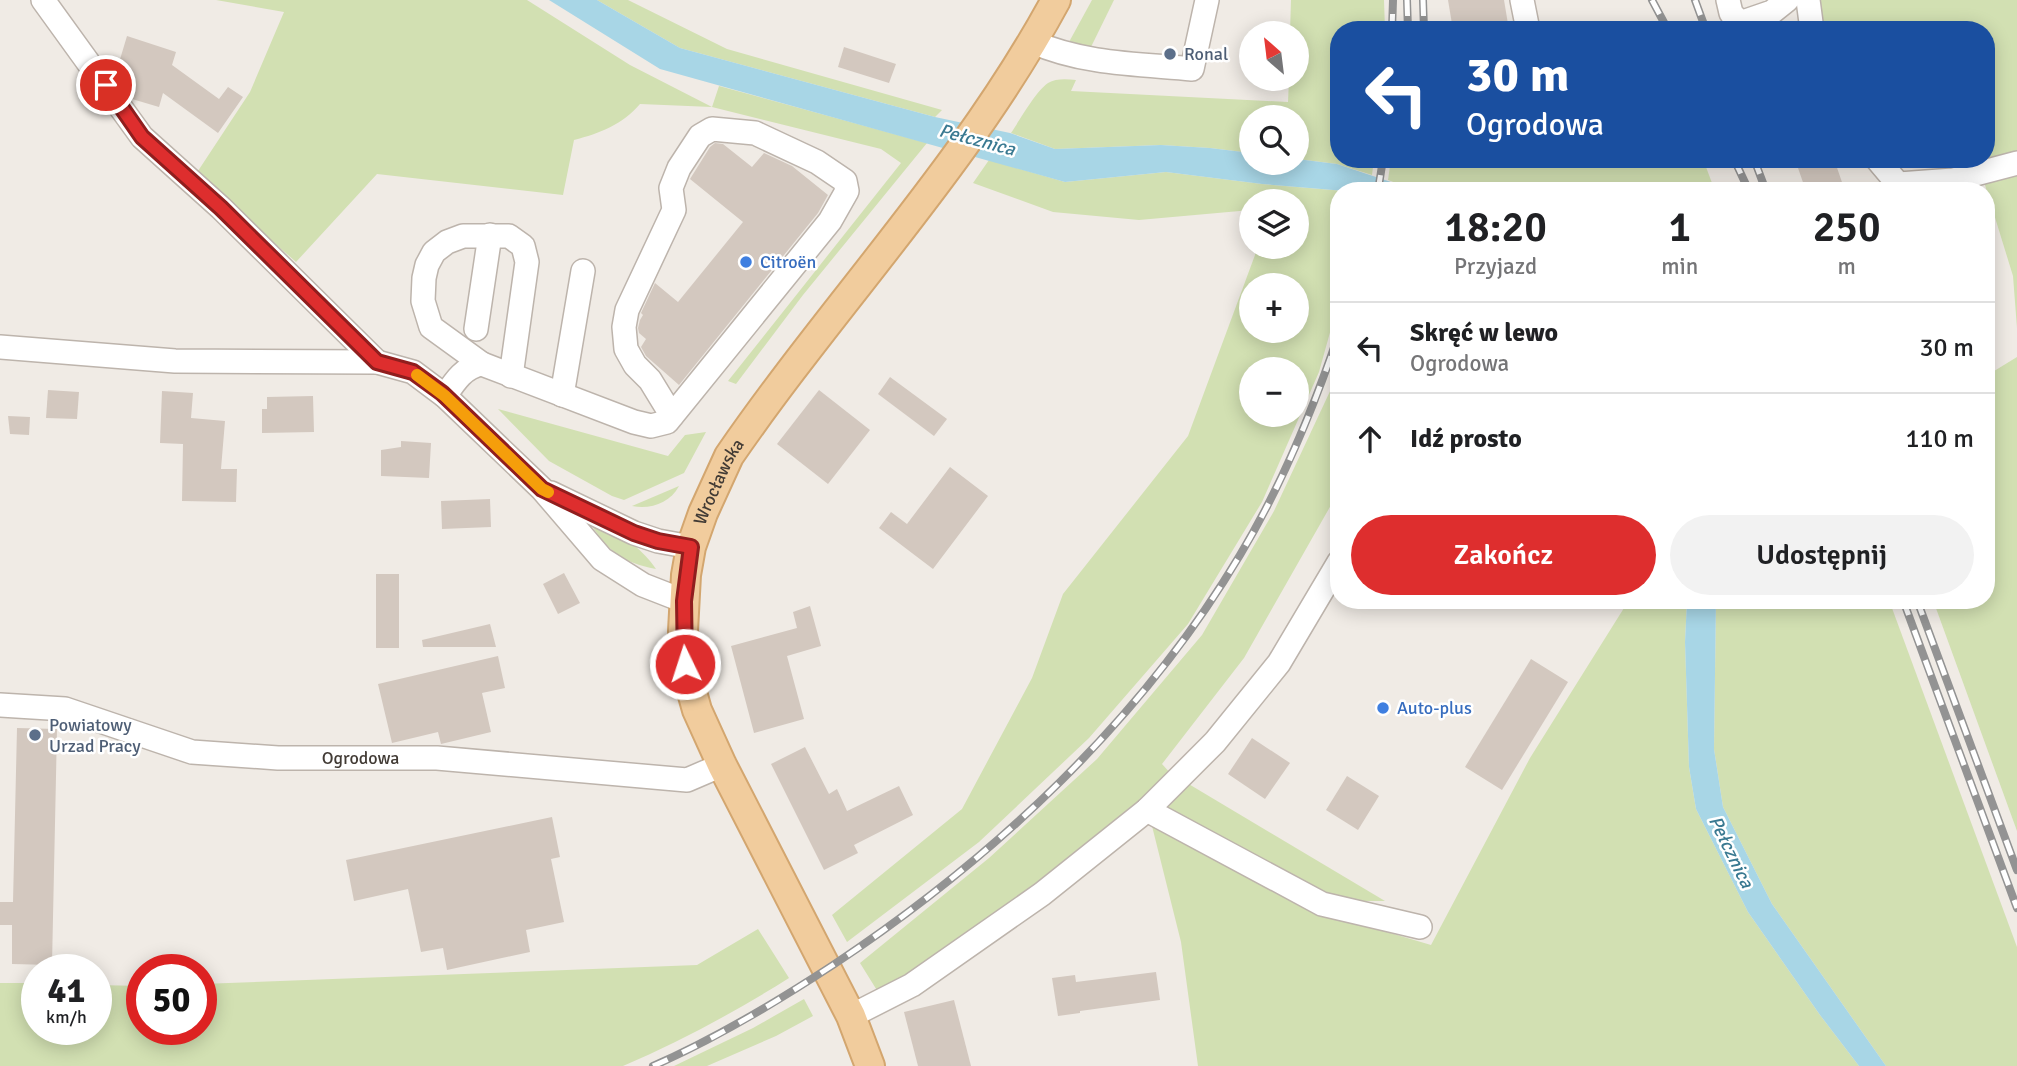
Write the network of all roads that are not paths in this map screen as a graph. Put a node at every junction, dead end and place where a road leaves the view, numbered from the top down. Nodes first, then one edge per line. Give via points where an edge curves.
1 (43, 0) edge
2 (1056, 0) edge
3 (1207, 0) edge
4 (1522, 0) edge
5 (1728, 0) edge
6 (1787, 0) edge
7 (1808, 0) edge
8 (1526, 21) edge
9 (1738, 21) edge
10 (1746, 21) edge
11 (1811, 21) edge
12 (1033, 42) junction
13 (2017, 163) edge
14 (1885, 168) edge
15 (1897, 182) edge
16 (1940, 182) edge
17 (490, 235) junction
18 (583, 271) dead end
19 (476, 329) dead end
20 (0, 347) edge
21 (377, 362) junction
22 (482, 364) junction
23 (511, 376) junction
24 (562, 395) junction
25 (445, 396) junction
26 (672, 416) junction
27 (542, 489) junction
28 (691, 547) junction
29 (1330, 577) edge
30 (684, 601) junction
31 (0, 705) edge
32 (722, 765) junction
33 (1147, 810) junction
34 (1420, 927) dead end
35 (852, 1016) junction
36 (870, 1066) edge

1 - 21 street via 142,137
2 - 12 main road, Wrocławska
3 - 12 street via 1192,69 1086,59
4 - 8 street
5 - 9 street
6 - 10 street via 1772,12
7 - 11 street
12 - 28 main road, Wrocławska via 935,184 729,457
13 - 16 street
14 - 15 street
17 - 19 street
17 - 22 street via 447,242 434,253 424,278 423,301 430,327
17 - 23 street via 509,236 523,246 527,262
18 - 24 street
20 - 21 street via 175,361
21 - 25 street via 413,372
22 - 23 street
22 - 25 street via 457,378
23 - 24 street
24 - 26 street via 652,426
25 - 27 street
26 - 26 street via 830,221 847,191 845,181 817,162 755,133 712,128 700,136 679,168 671,188 674,210 626,310 626,349
27 - 28 street via 634,533
27 - 30 street via 602,559 643,585
28 - 30 main road, Wrocławska
29 - 33 street via 1279,663 1215,742
30 - 32 main road, Wrocławska via 690,685
31 - 32 street, Ogrodowa via 65,709 192,752 278,758 438,758 687,780
32 - 35 main road, Wrocławska
33 - 34 street via 1322,904
33 - 35 street via 1042,894 934,970
35 - 36 main road, Wrocławska

